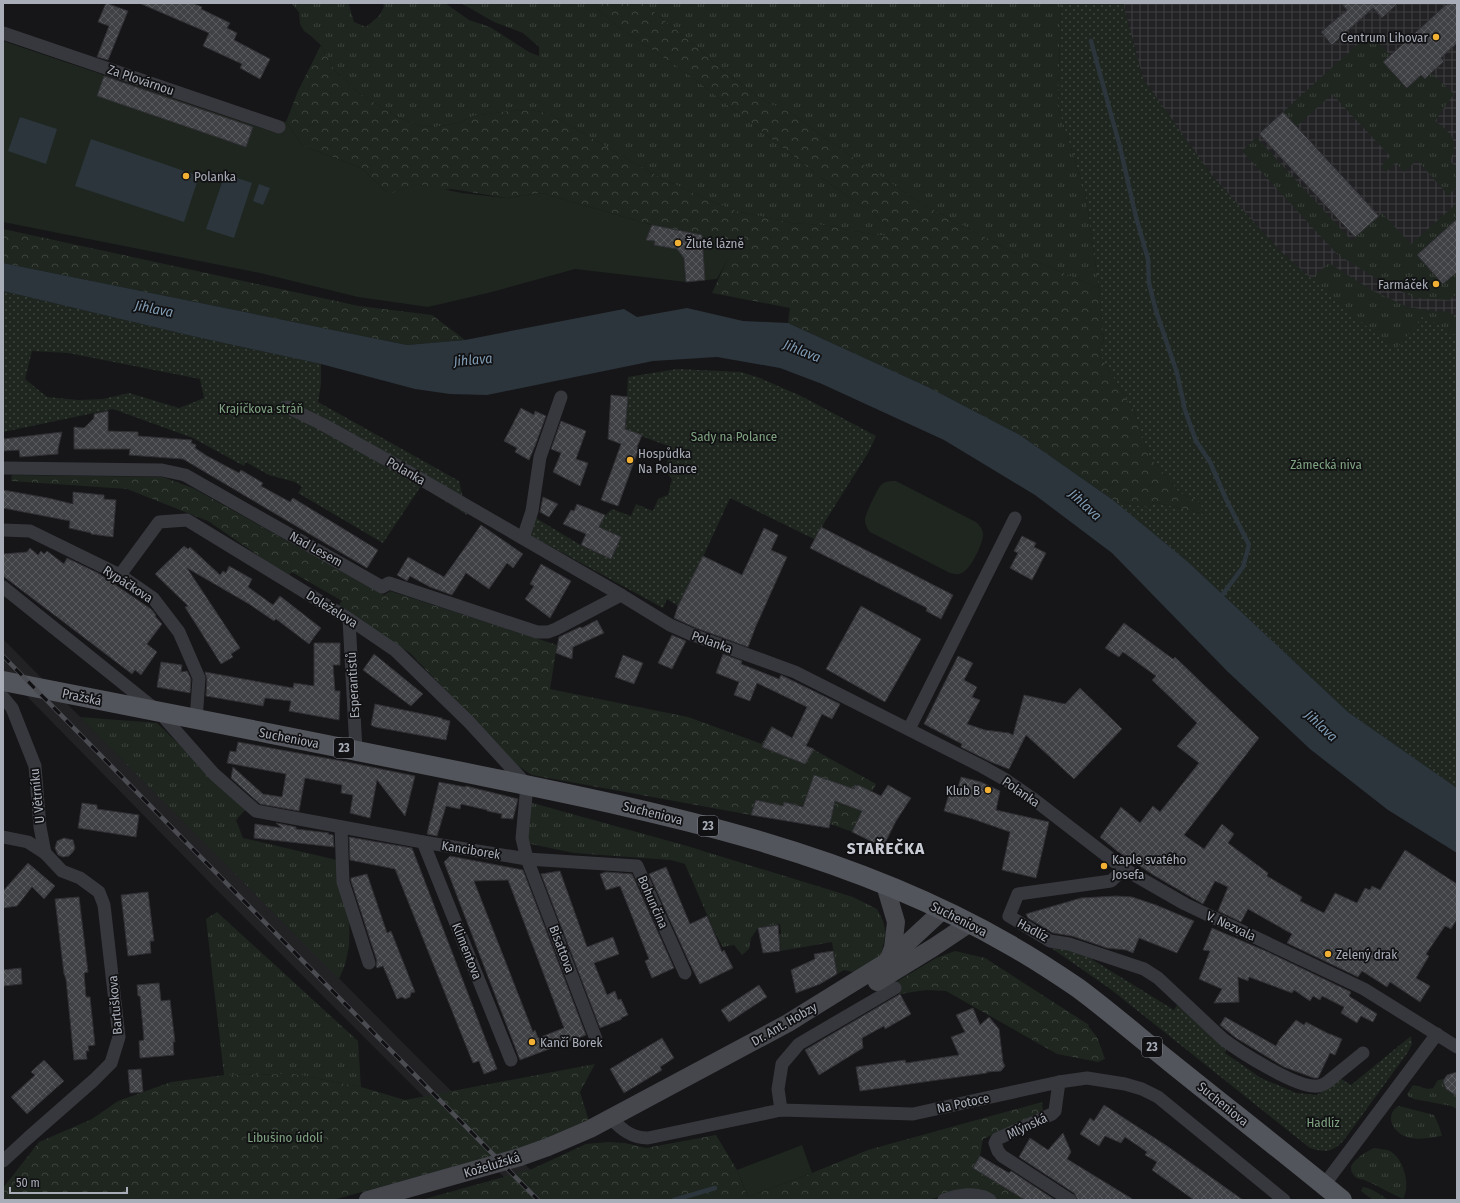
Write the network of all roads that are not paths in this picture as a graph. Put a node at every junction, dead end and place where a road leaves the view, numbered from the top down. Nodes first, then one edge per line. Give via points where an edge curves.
1 (3, 33) edge
2 (279, 127) dead end
3 (561, 397) dead end
4 (287, 408) dead end
5 (3, 468) edge
6 (1015, 518) dead end
7 (3, 530) edge
8 (523, 538) junction
9 (120, 575) junction
10 (3, 587) edge
11 (621, 595) junction
12 (349, 619) junction
13 (3, 681) edge
14 (3, 698) edge
15 (160, 713) junction
16 (196, 720) junction
17 (909, 729) junction
18 (356, 750) junction
19 (527, 785) junction
20 (341, 827) junction
21 (3, 837) edge
22 (423, 842) junction
23 (45, 853) junction
24 (512, 857) junction
25 (527, 859) junction
26 (1124, 869) junction
27 (885, 885) junction
28 (943, 910) junction
29 (970, 923) junction
30 (888, 961) junction
31 (369, 963) dead end
32 (685, 973) dead end
33 (895, 988) dead end
34 (788, 1023) junction
35 (1437, 1034) junction
36 (596, 1039) dead end
37 (1457, 1047) edge
38 (1363, 1053) dead end
39 (511, 1060) dead end
40 (1059, 1082) junction
41 (780, 1110) junction
42 (611, 1118) junction
43 (3, 1161) edge
44 (1324, 1185) junction
45 (368, 1200) edge
46 (944, 1200) edge
47 (990, 1200) edge
48 (1070, 1200) edge
49 (1284, 1200) edge
50 (1342, 1200) edge

1 - 2 street, Za Plovárnou
3 - 8 street via 540,457 532,511
4 - 8 street, Polanka via 391,462
5 - 11 street, Nad Lesem via 162,470 185,475 382,586 389,583 537,632 556,629
6 - 17 street
7 - 9 street, Rypáčkova via 30,531
8 - 11 street, Polanka
9 - 12 street, Doleželova via 159,522 186,520
9 - 16 street, Rypáčkova via 153,598 179,632 199,678
10 - 15 street, Sucheniova
11 - 17 street, Polanka via 693,636 796,672
12 - 18 street, Esperantistů
12 - 19 street, Doleželova via 396,651 469,722
13 - 15 main road, Pražská / 23
14 - 23 street, U Větrníku via 12,708 35,766
15 - 16 main road, Sucheniova / 23
15 - 20 street, Kanciborek via 214,774 256,810
16 - 18 main road, Sucheniova / 23
17 - 26 street, Polanka via 1006,780
18 - 19 main road, Sucheniova / 23
19 - 24 street
19 - 25 street via 522,838
19 - 27 main road, Sucheniova / 23 via 632,807 740,835 822,860
20 - 22 street, Kanciborek
20 - 31 street via 343,882
21 - 23 street, Bartuškova via 28,842
22 - 24 street, Kanciborek
22 - 39 street, Klimentova
23 - 43 street, Bartuškova via 62,871 80,878 99,892 104,905 119,1037 111,1063
24 - 25 street, Kanciborek
25 - 32 street, Bohunčina via 637,866
25 - 36 street, Bisattova
26 - 35 street, V. Nezvala via 1185,904 1364,989
26 - 38 street, Hadlíz via 1110,881 1018,894 1009,916 1050,941 1069,944 1144,969 1158,978 1234,1048 1298,1082 1320,1086
27 - 28 main road, Sucheniova / 23
27 - 30 main road via 896,922 893,948
28 - 29 main road, Sucheniova / 23
28 - 30 main road, Dr. Ant. Hobzy
29 - 34 main road via 822,1014
29 - 44 main road, Sucheniova / 23 via 1011,945 1077,987
30 - 34 main road, Dr. Ant. Hobzy
33 - 41 street, Dr. Ant. Hobzy via 799,1044 782,1064 778,1089
34 - 42 main road, Dr. Ant. Hobzy
35 - 37 street, V. Nezvala
35 - 44 street
40 - 41 street, Na Potoce via 913,1114
40 - 48 street, Mlýnská via 1055,1111 1052,1114 997,1139 995,1143 1002,1156
40 - 49 street, Na Potoce via 1087,1078 1136,1087 1158,1096
41 - 42 street, Na Potoce via 648,1138 640,1138 626,1132
42 - 45 main road, Koželužská via 526,1155
44 - 50 main road, Sucheniova / 23
46 - 47 street via 961,1194 986,1197

